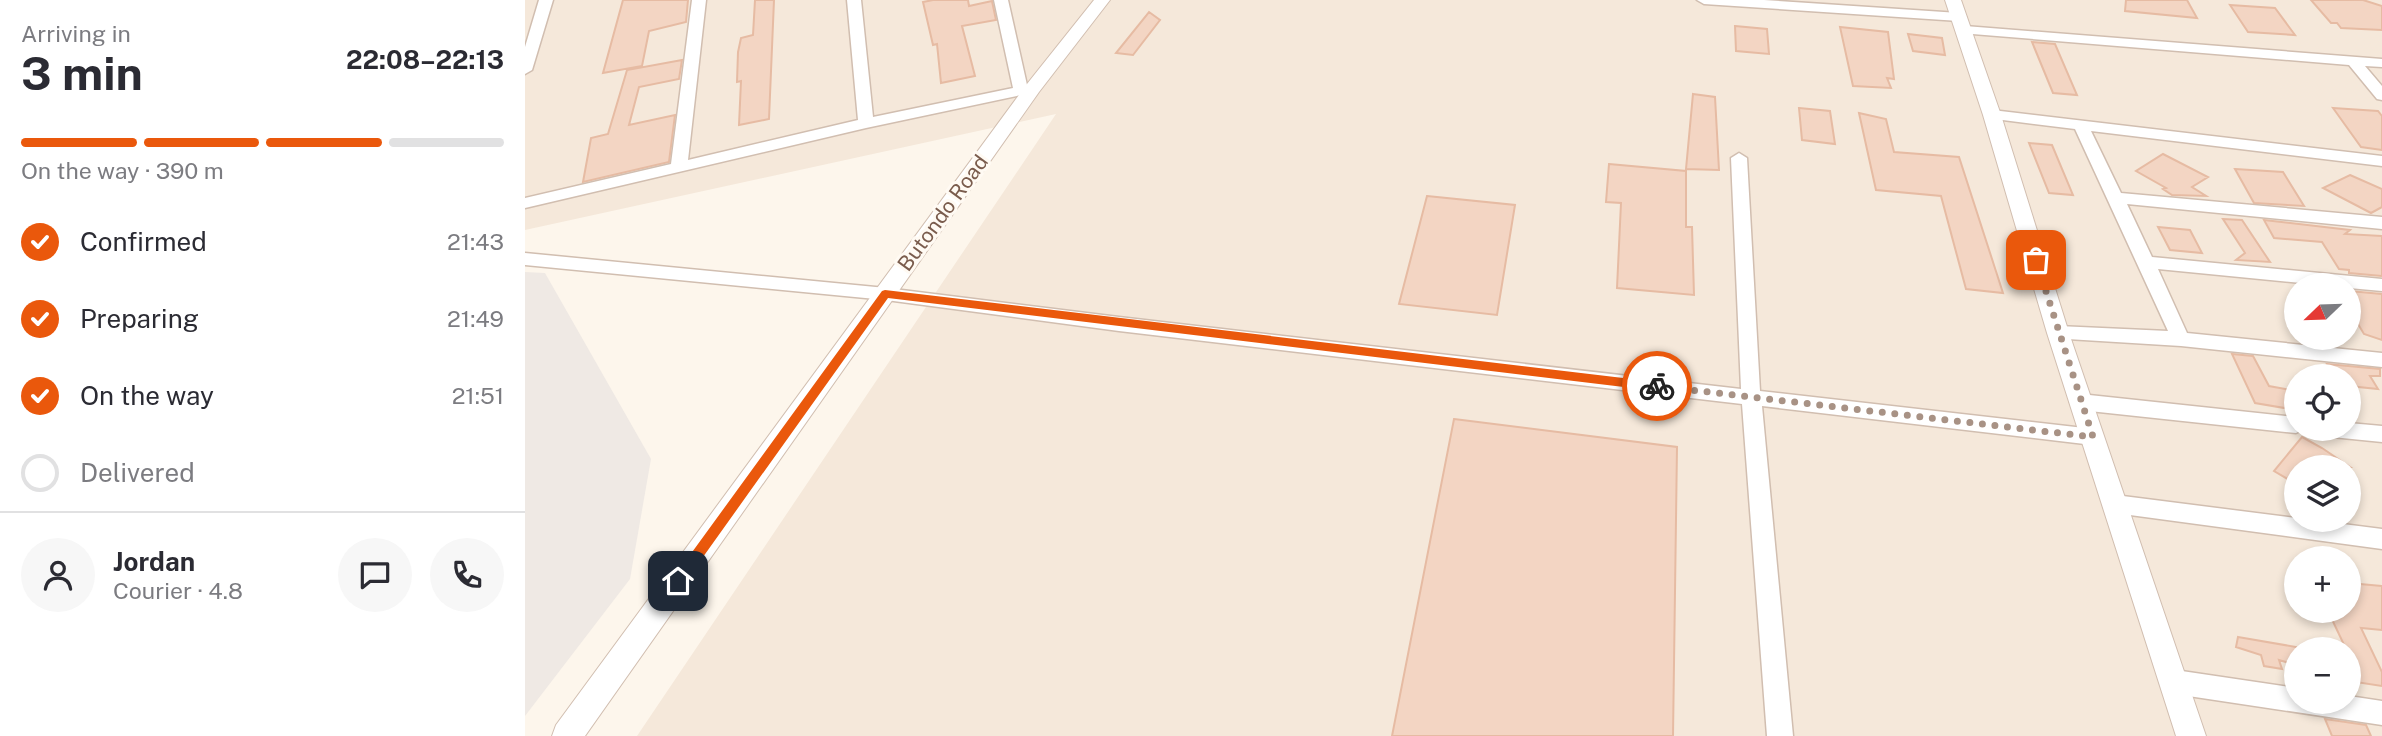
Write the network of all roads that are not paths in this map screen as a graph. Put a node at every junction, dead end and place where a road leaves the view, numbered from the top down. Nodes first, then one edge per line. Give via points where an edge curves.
1 (546, 0) edge
2 (699, 0) edge
3 (854, 0) edge
4 (1001, 0) edge
5 (1102, 0) edge
6 (1704, 0) edge
7 (1830, 3) edge
8 (1959, 16) edge
9 (2353, 60) junction
10 (2382, 63) edge
11 (525, 71) edge
12 (1027, 90) junction
13 (2382, 96) edge
14 (1992, 115) junction
15 (866, 123) junction
16 (2081, 126) junction
17 (1739, 158) dead end
18 (2382, 160) edge
19 (679, 166) junction
20 (2117, 198) junction
21 (525, 203) edge
22 (2382, 223) edge
23 (525, 259) edge
24 (2146, 262) junction
25 (2382, 285) edge
26 (885, 294) junction
27 (2058, 333) junction
28 (2181, 339) junction
29 (2382, 360) edge
30 (1751, 397) junction
31 (2080, 401) junction
32 (2284, 424) edge
33 (2361, 432) edge
34 (2382, 434) edge
35 (2093, 437) junction
36 (2115, 504) junction
37 (2382, 539) edge
38 (2175, 682) junction
39 (2284, 698) edge
40 (2361, 710) edge
41 (2382, 713) edge
42 (567, 736) edge
43 (1780, 736) edge
44 (2191, 736) edge

1 - 11 street
2 - 19 street
3 - 15 street
4 - 12 street
5 - 12 street, Butondo Road
6 - 7 street
7 - 8 street
8 - 9 street
8 - 14 street
9 - 10 street
9 - 13 street
12 - 15 street
12 - 26 street, Butondo Road
14 - 16 street
14 - 27 street
15 - 19 street
16 - 18 street
16 - 20 street
17 - 30 street
19 - 21 street
20 - 22 street
20 - 24 street
23 - 26 street
24 - 25 street
24 - 28 street
26 - 30 street
26 - 42 street, Butondo Road
27 - 28 street
27 - 31 street
28 - 29 street
30 - 35 street
30 - 43 street
31 - 32 street
31 - 35 street
33 - 34 street
35 - 36 street
36 - 37 street
36 - 38 street
38 - 39 street
38 - 44 street
40 - 41 street

